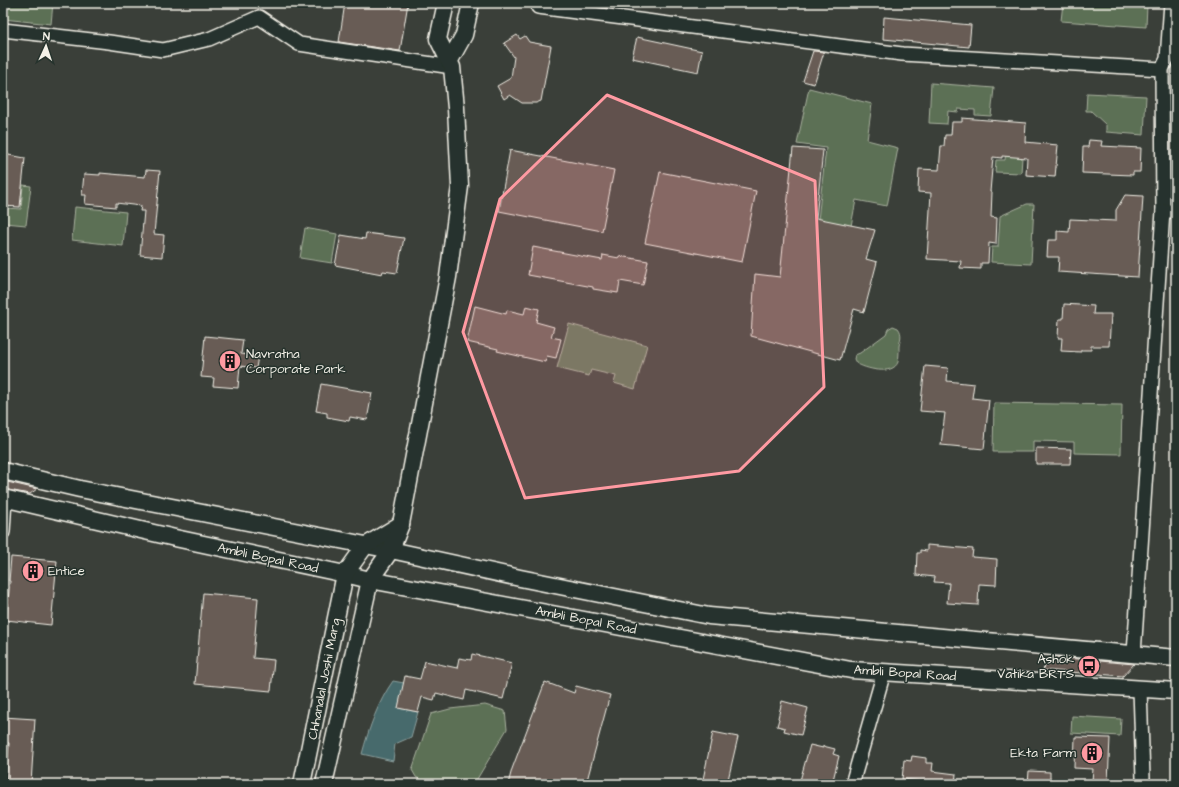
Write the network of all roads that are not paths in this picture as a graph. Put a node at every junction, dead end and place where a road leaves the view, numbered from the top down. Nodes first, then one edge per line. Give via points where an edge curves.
1 (446, 3) edge
2 (471, 3) edge
3 (1171, 3) edge
4 (538, 7) dead end
5 (3, 30) edge
6 (451, 65) junction
7 (1162, 69) junction
8 (1170, 211) edge
9 (3, 471) edge
10 (4, 499) edge
11 (401, 524) junction
12 (3, 532) edge
13 (365, 546) junction
14 (391, 550) junction
15 (345, 574) junction
16 (370, 580) junction
17 (1134, 654) junction
18 (1176, 658) edge
19 (884, 672) junction
20 (1140, 689) junction
21 (1176, 691) edge
22 (1143, 778) dead end
23 (302, 784) edge
24 (324, 784) edge
25 (852, 784) edge

1 - 6 street via 438,39
2 - 6 street via 464,35
3 - 7 street via 1167,59
4 - 7 street via 902,54
5 - 6 street via 163,50 209,39 259,17 300,44
6 - 11 street via 460,186 448,277
7 - 8 street
8 - 17 street
9 - 13 street
10 - 12 street
10 - 15 street, Ambli Bopal Road
11 - 13 street
11 - 14 street
13 - 14 street
13 - 15 street
14 - 16 street
14 - 17 street via 709,616
15 - 16 street, Ambli Bopal Road
15 - 23 street, Chhanalal Joshi Marg
16 - 19 street, Ambli Bopal Road via 843,669
16 - 24 street, Chhanalal Joshi Marg
17 - 18 street
19 - 20 street, Ambli Bopal Road
19 - 25 street
20 - 21 street, Ambli Bopal Road
20 - 22 street

